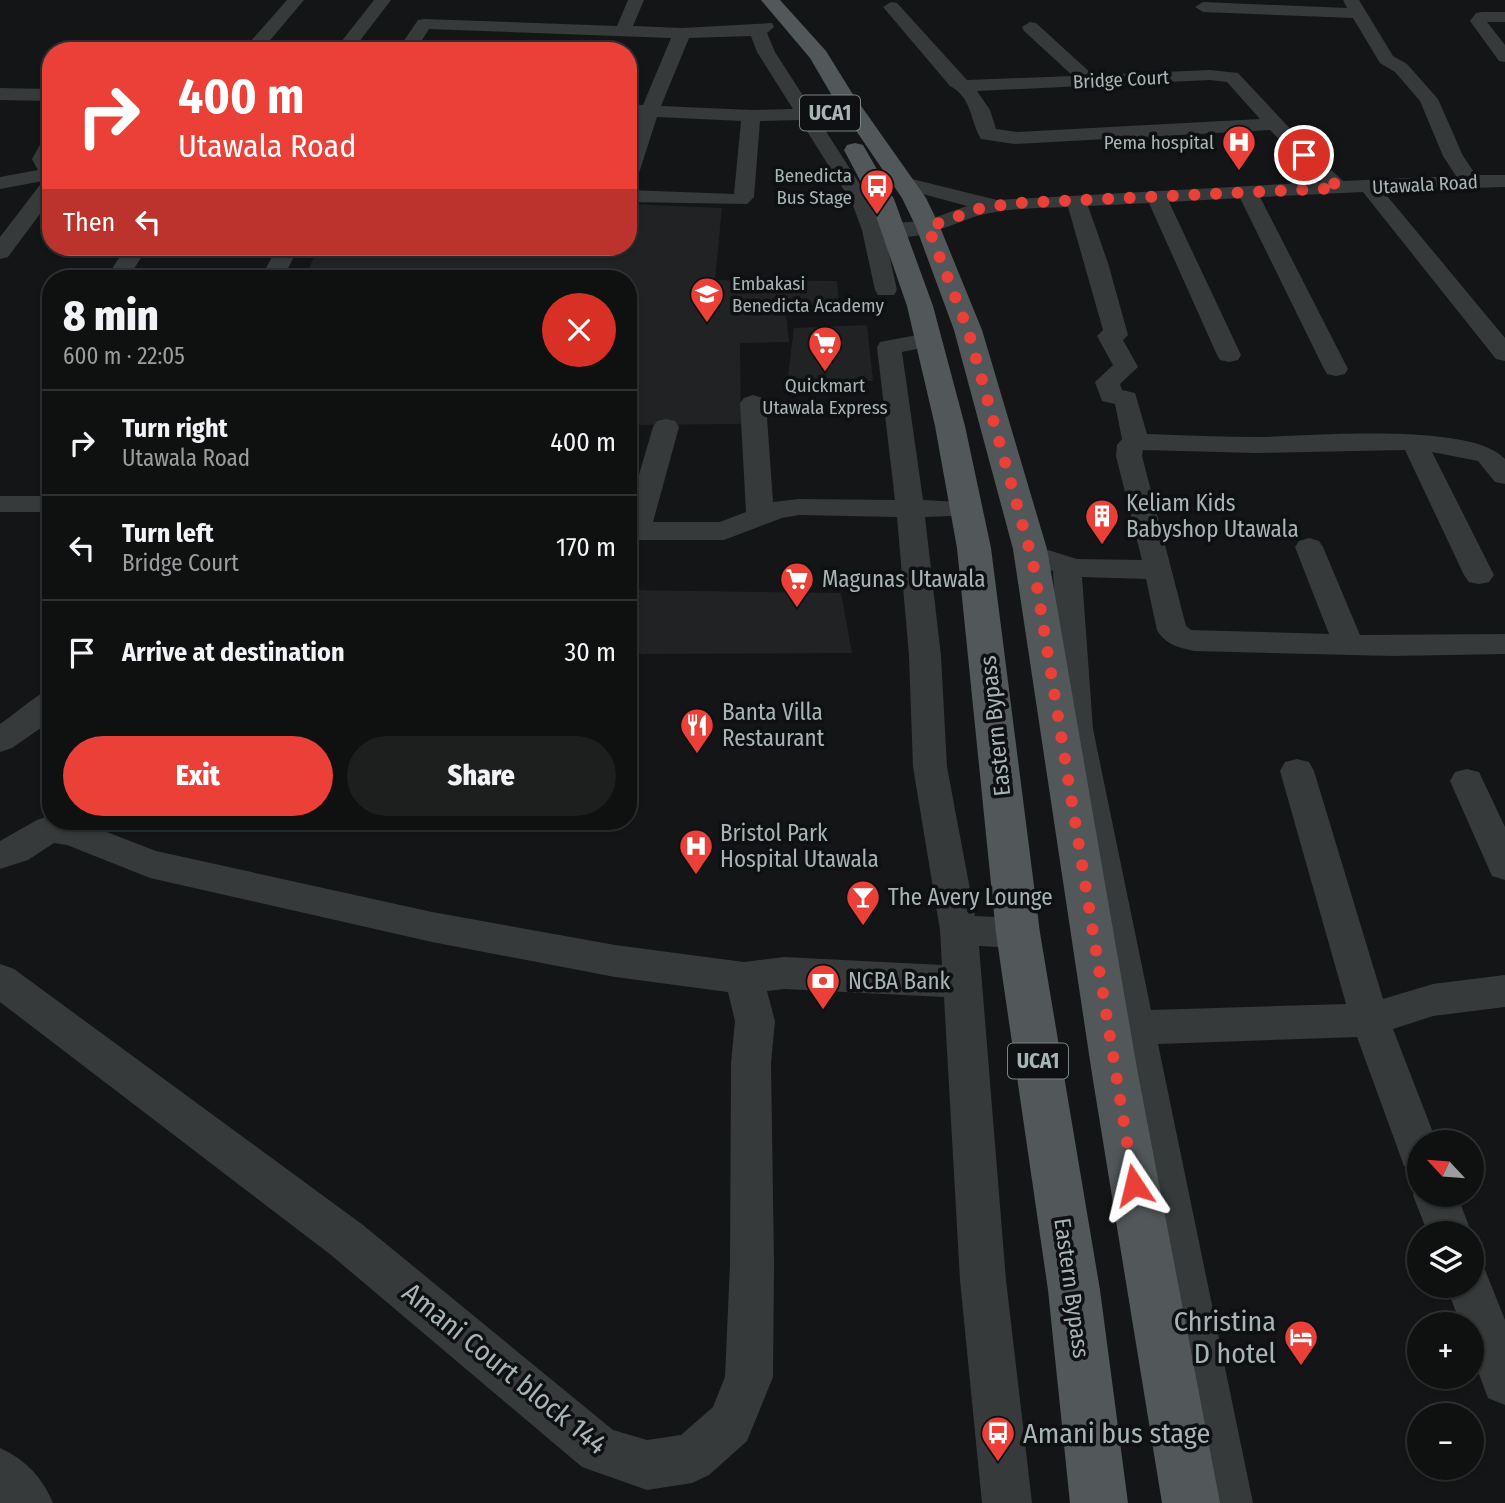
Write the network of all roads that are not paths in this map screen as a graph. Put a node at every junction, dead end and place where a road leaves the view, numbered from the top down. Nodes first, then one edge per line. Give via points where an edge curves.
1 (296, 0) edge
2 (383, 0) edge
3 (636, 0) edge
4 (760, 4) edge
5 (1355, 6) edge
6 (891, 7) dead end
7 (1203, 7) dead end
8 (467, 8) dead end
9 (551, 9) dead end
10 (1505, 17) edge
11 (455, 25) junction
12 (505, 27) junction
13 (542, 27) junction
14 (1030, 27) dead end
15 (762, 29) junction
16 (623, 31) junction
17 (682, 33) junction
18 (259, 42) edge
19 (350, 42) edge
20 (412, 42) edge
21 (496, 42) edge
22 (1505, 57) edge
23 (1089, 81) junction
24 (964, 86) junction
25 (802, 88) junction
26 (0, 94) edge
27 (42, 95) edge
28 (637, 110) edge
29 (650, 111) junction
30 (807, 114) junction
31 (751, 116) junction
32 (1275, 124) junction
33 (637, 149) edge
34 (42, 175) edge
35 (1470, 181) junction
36 (1505, 181) edge
37 (0, 183) edge
38 (904, 183) junction
39 (1369, 187) junction
40 (1339, 188) junction
41 (1247, 192) junction
42 (637, 196) edge
43 (1156, 196) junction
44 (42, 197) edge
45 (1076, 200) junction
46 (1008, 204) junction
47 (928, 227) junction
48 (893, 229) junction
49 (0, 252) edge
50 (886, 290) dead end
51 (1505, 320) edge
52 (1479, 321) junction
53 (928, 340) junction
54 (1505, 354) edge
55 (1229, 355) dead end
56 (1336, 369) dead end
57 (753, 403) dead end
58 (666, 427) dead end
59 (1136, 442) junction
60 (1414, 442) junction
61 (1505, 447) edge
62 (1471, 450) junction
63 (1505, 476) edge
64 (0, 504) edge
65 (42, 504) edge
66 (910, 508) junction
67 (966, 509) junction
68 (637, 516) edge
69 (760, 517) junction
70 (637, 531) edge
71 (1309, 547) dead end
72 (1033, 562) junction
73 (1067, 566) junction
74 (1159, 570) junction
75 (1479, 575) dead end
76 (983, 618) junction
77 (1042, 622) junction
78 (1505, 644) edge
79 (1349, 645) junction
80 (42, 710) edge
81 (0, 740) edge
82 (1297, 771) dead end
83 (1467, 780) dead end
84 (47, 830) edge
85 (56, 830) edge
86 (0, 855) edge
87 (1505, 866) edge
88 (959, 930) junction
89 (1018, 933) junction
90 (744, 978) junction
91 (0, 980) edge
92 (962, 982) junction
93 (1505, 991) edge
94 (1370, 1020) junction
95 (1122, 1027) junction
96 (1411, 1130) edge
97 (1474, 1298) edge
98 (1505, 1381) edge
99 (0, 1473) edge
100 (28, 1503) edge
101 (1007, 1503) edge
102 (1099, 1503) edge
103 (1191, 1503) edge
104 (1227, 1503) edge

1 - 18 street
2 - 19 street
3 - 16 street
4 - 15 main road, Eastern Bypass / UCA1
4 - 38 main road, Eastern Bypass / UCA1 via 819,55
5 - 7 street
5 - 35 street via 1387,59 1429,99 1453,156
6 - 24 street
8 - 11 street
9 - 13 street
10 - 22 street via 1482,17 1478,22
11 - 12 street
11 - 20 street via 424,24
12 - 13 street
12 - 21 street
13 - 16 street
14 - 23 street
15 - 17 street
15 - 25 main road, Eastern Bypass / UCA1
16 - 17 street
17 - 29 street
23 - 24 street, Bridge Court
23 - 32 street, Bridge Court via 1233,77
24 - 32 street via 981,110 988,135 1014,138
25 - 30 street
25 - 48 main road, Eastern Bypass / UCA1 via 868,172
26 - 27 street
28 - 29 street
29 - 31 street
29 - 33 street
30 - 31 street
30 - 50 street via 869,218
31 - 42 street via 744,197 740,200
32 - 40 street, Bridge Court
34 - 37 street
35 - 36 street, Utawala Road
35 - 39 street, Utawala Road
38 - 46 street via 955,198
38 - 47 main road, Eastern Bypass / UCA1
39 - 40 street, Utawala Road
39 - 52 street
40 - 41 street, Utawala Road
41 - 43 street, Utawala Road
41 - 56 street
43 - 45 street, Utawala Road
43 - 55 street
44 - 49 street
45 - 46 street, Utawala Road
45 - 59 street via 1116,335 1109,336 1126,367 1107,382 1111,396 1126,398
46 - 47 street, Utawala Road
47 - 48 street, Utawala Road
47 - 72 main road, Eastern Bypass / UCA1 via 968,330
48 - 53 main road, Eastern Bypass / UCA1
51 - 52 street
52 - 54 street
53 - 66 street via 889,347
53 - 67 main road, Eastern Bypass / UCA1
57 - 69 street
58 - 68 street
59 - 60 street
59 - 74 street via 1130,445 1129,456
60 - 62 street
60 - 75 street
61 - 62 street
62 - 63 street via 1493,459
64 - 65 street
66 - 67 street
66 - 69 street via 799,507
66 - 88 street via 925,656 930,767
67 - 76 main road, Eastern Bypass / UCA1
69 - 70 street via 724,531
71 - 79 street
72 - 73 street via 1038,555
72 - 77 main road, Eastern Bypass / UCA1
73 - 74 street
73 - 95 street via 1077,729
74 - 79 street via 1172,630 1180,637
76 - 77 main road
76 - 89 main road, Eastern Bypass / UCA1
77 - 95 main road, Eastern Bypass / UCA1
78 - 79 street
80 - 81 street
82 - 94 street
83 - 87 street
84 - 86 street
85 - 90 street via 150,864 432,927 615,961
88 - 89 street
88 - 92 street
89 - 102 main road, Eastern Bypass / UCA1 via 1074,1290
90 - 91 street, Amani Court block 144 via 755,1021 749,1377 730,1424 692,1458 647,1465 599,1450 347,1240
90 - 92 street via 785,973
92 - 101 street via 983,1280
93 - 94 street via 1433,1000
94 - 95 street
94 - 96 street
95 - 103 main road, Eastern Bypass / UCA1
95 - 104 street
97 - 98 street
99 - 100 street

